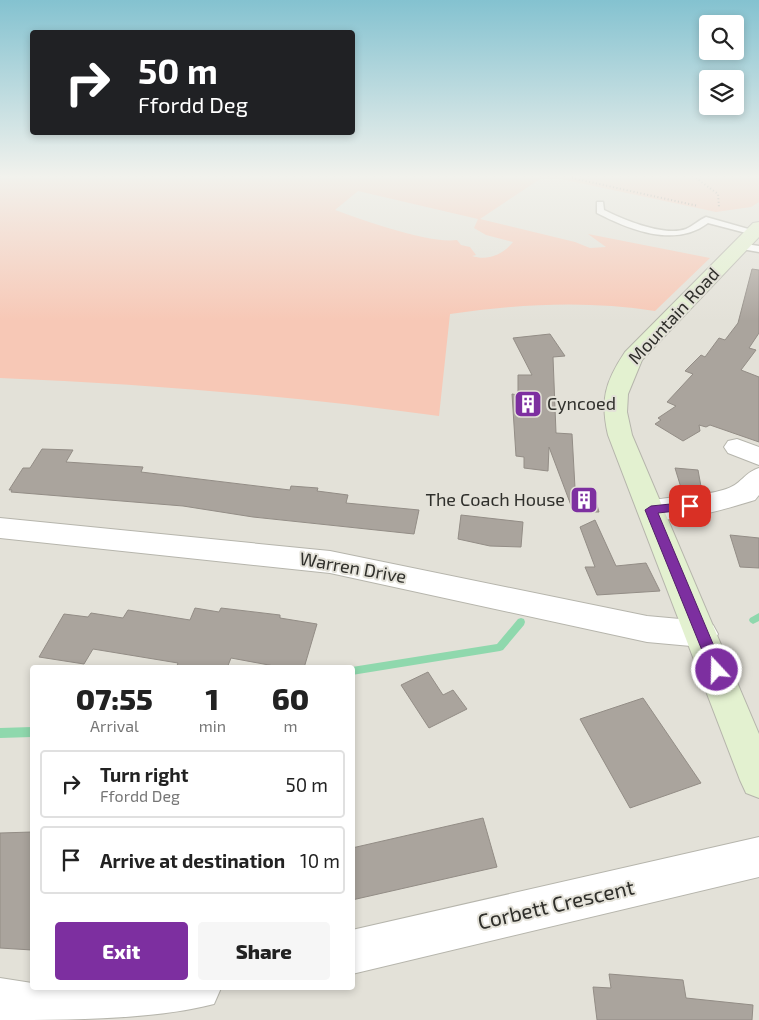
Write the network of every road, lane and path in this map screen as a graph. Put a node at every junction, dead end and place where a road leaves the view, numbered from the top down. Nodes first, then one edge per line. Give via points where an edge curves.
1 (639, 226) edge
2 (698, 226) edge
3 (720, 226) edge
4 (753, 239) edge
5 (759, 477) edge
6 (651, 510) junction
7 (0, 528) edge
8 (702, 634) junction
9 (759, 780) edge
10 (759, 857) edge
11 (355, 951) edge
12 (189, 990) edge
13 (0, 1001) edge

1 - 2 lane via 666,233 688,232
3 - 4 lane
4 - 6 main road, Mountain Road via 633,358 619,380 614,409 620,435
5 - 6 street via 746,493 710,504
6 - 8 main road, Mountain Road
7 - 8 street, Warren Drive via 330,562 647,629
8 - 9 main road, Mountain Road
10 - 11 street, Corbett Crescent
12 - 13 street via 72,1012

